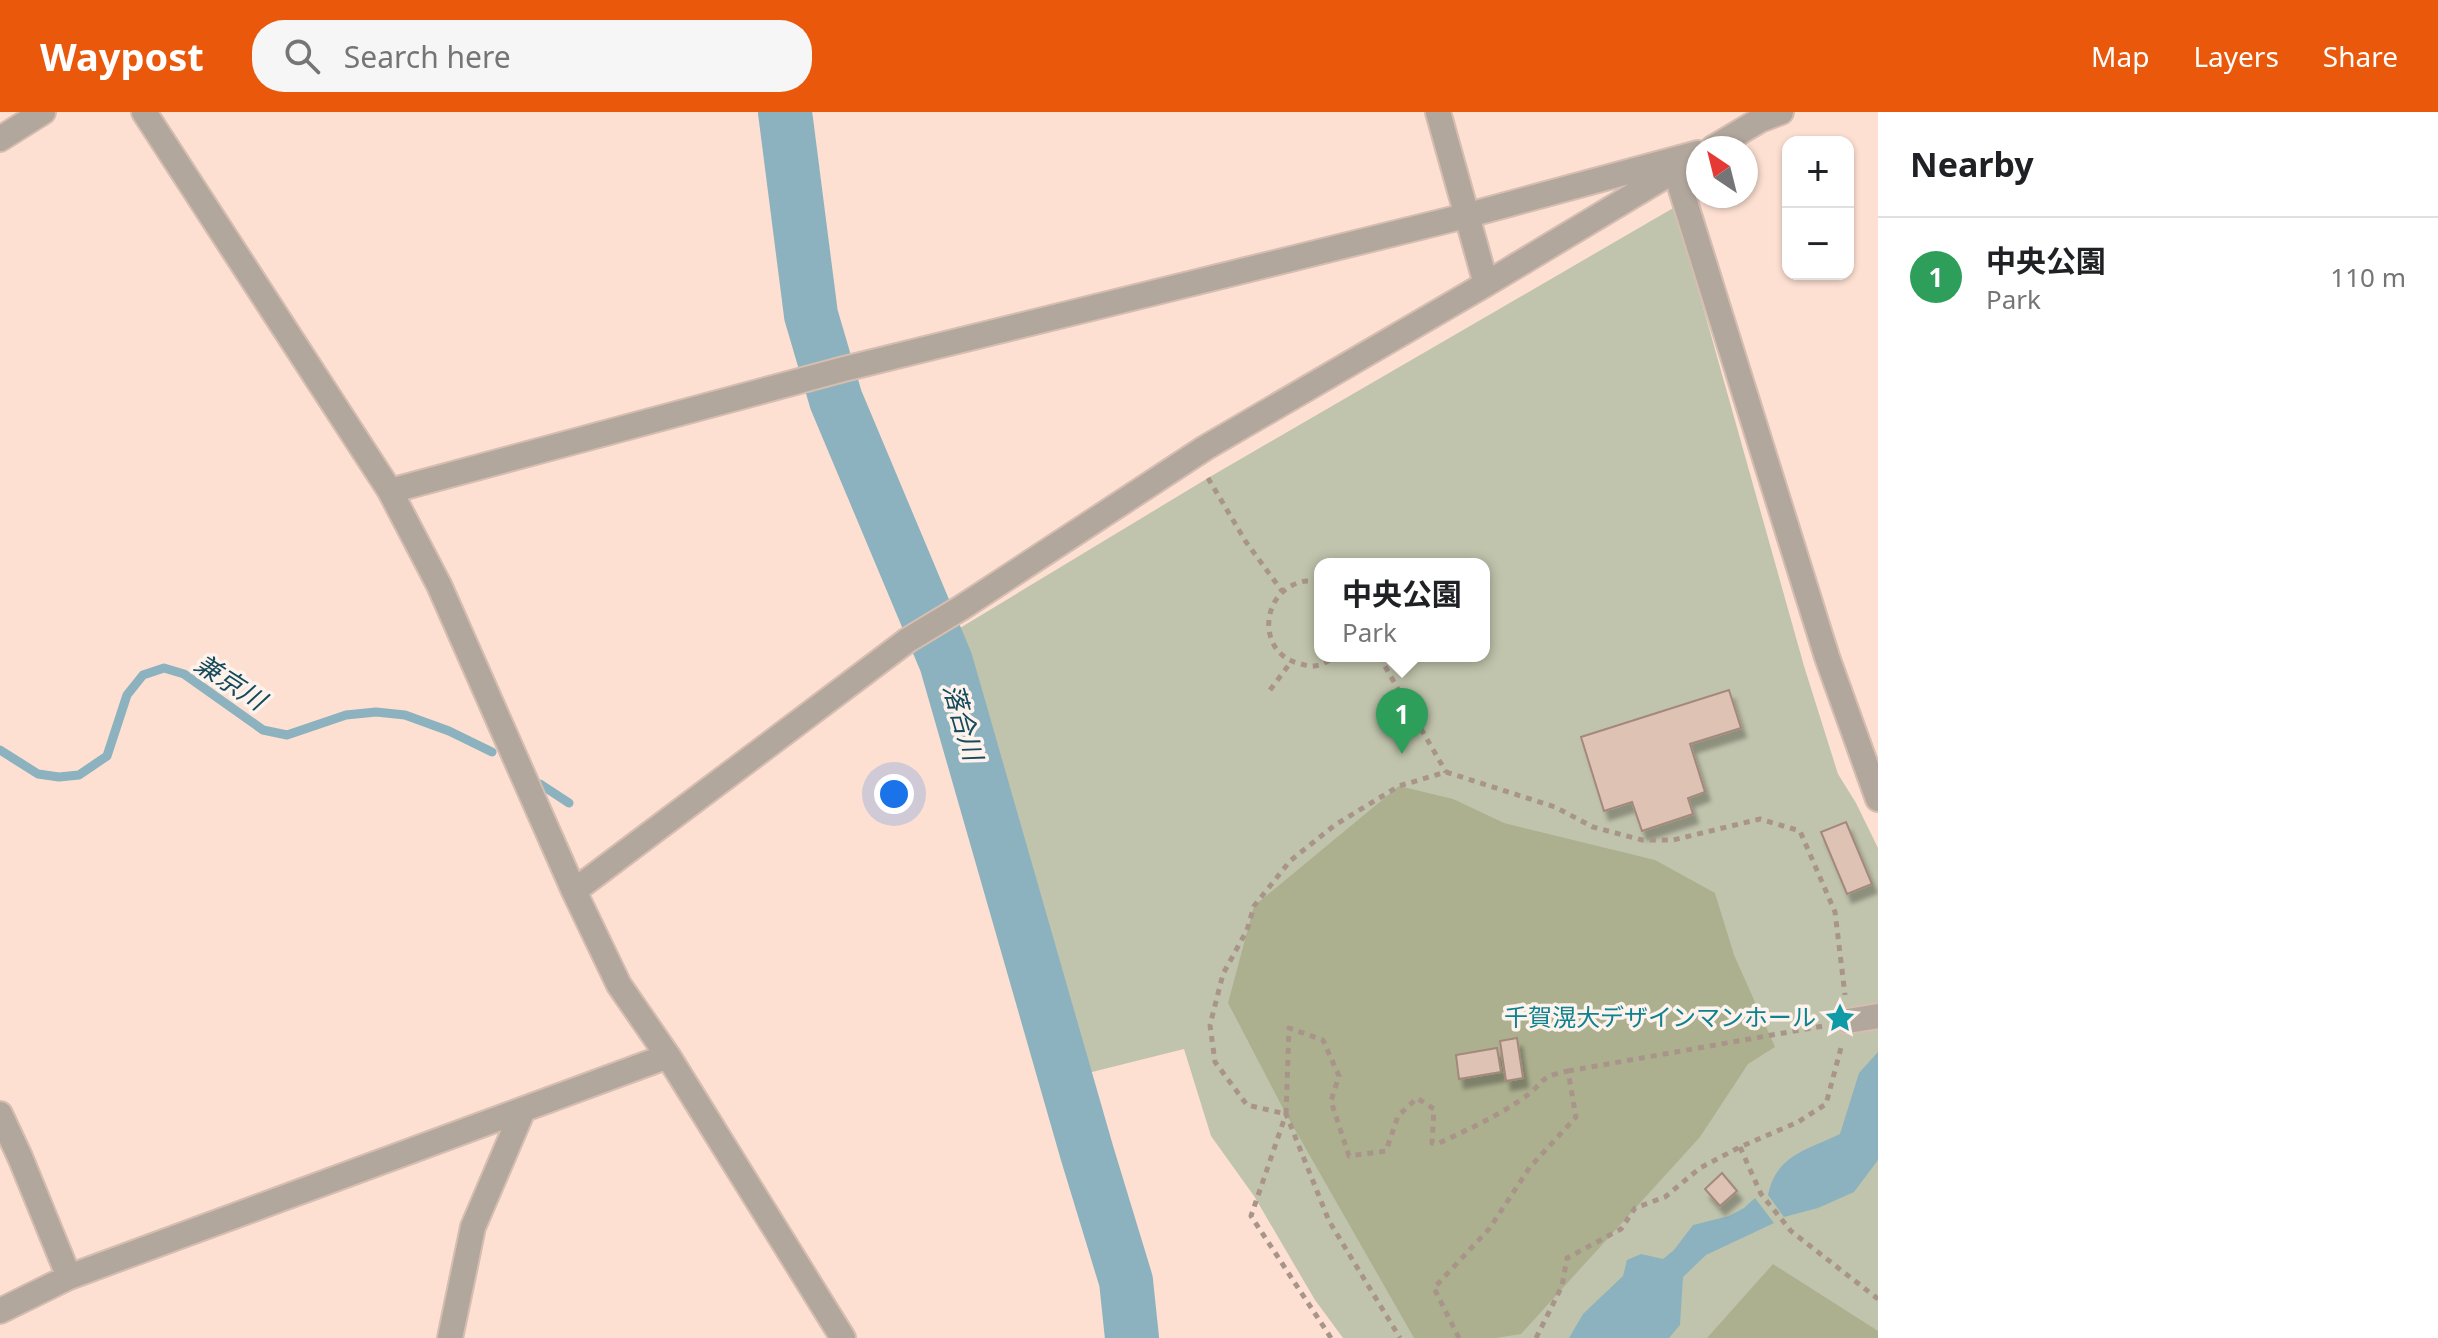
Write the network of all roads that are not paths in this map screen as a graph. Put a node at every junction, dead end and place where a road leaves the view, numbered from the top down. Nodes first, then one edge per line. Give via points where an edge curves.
1 (43, 112) edge
2 (144, 112) edge
3 (1438, 112) edge
4 (1766, 115) edge
5 (1732, 136) edge
6 (0, 139) edge
7 (1686, 158) edge
8 (1686, 163) edge
9 (1675, 170) junction
10 (1465, 216) junction
11 (1486, 284) junction
12 (390, 491) junction
13 (1878, 799) edge
14 (574, 891) junction
15 (1878, 1016) edge
16 (1848, 1021) road end
17 (668, 1056) junction
18 (523, 1110) junction
19 (0, 1114) edge
20 (10, 1162) edge
21 (69, 1277) junction
22 (0, 1311) edge
23 (450, 1338) edge
24 (843, 1338) edge

1 - 6 street
2 - 12 street
3 - 10 street
4 - 5 street
7 - 10 street
8 - 9 street
9 - 11 street
9 - 13 street via 1827,657
10 - 11 street
10 - 12 street via 844,369
11 - 14 street via 1205,448 908,640
12 - 14 street via 439,585
14 - 17 street via 619,985
15 - 16 street
17 - 18 street
17 - 24 street
18 - 21 street
18 - 23 street via 473,1227
19 - 20 street
20 - 21 street
21 - 22 street

